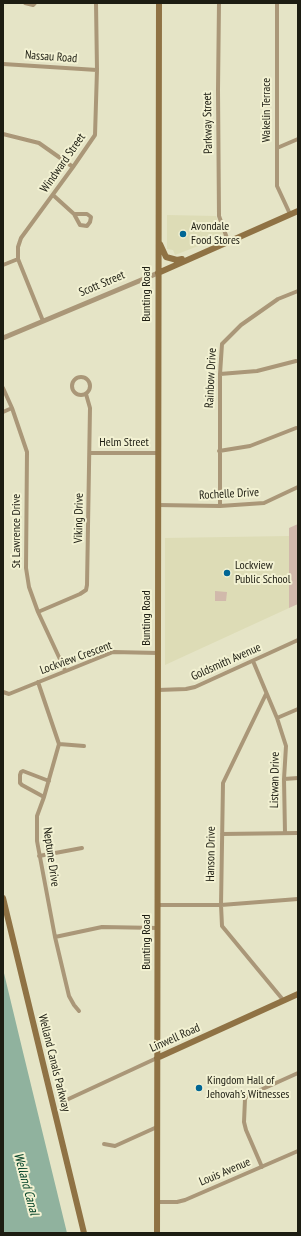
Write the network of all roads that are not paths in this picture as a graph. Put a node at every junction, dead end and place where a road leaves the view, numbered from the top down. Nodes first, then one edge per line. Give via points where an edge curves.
1 (25, 3) edge
2 (35, 3) edge
3 (96, 3) edge
4 (159, 3) edge
5 (219, 3) edge
6 (277, 3) edge
7 (3, 64) edge
8 (97, 70) junction
9 (3, 134) edge
10 (298, 138) edge
11 (277, 148) junction
12 (73, 167) junction
13 (53, 195) junction
14 (298, 211) edge
15 (74, 214) dead end
16 (290, 214) junction
17 (159, 241) junction
18 (228, 241) junction
19 (197, 255) junction
20 (18, 259) junction
21 (3, 265) edge
22 (158, 273) junction
23 (298, 291) edge
24 (43, 321) junction
25 (3, 338) edge
26 (296, 361) dead end
27 (220, 374) junction
28 (3, 388) edge
29 (86, 394) junction
30 (12, 408) junction
31 (3, 412) edge
32 (296, 428) dead end
33 (219, 451) junction
34 (90, 453) junction
35 (158, 453) junction
36 (298, 487) edge
37 (158, 505) junction
38 (220, 506) junction
39 (38, 612) junction
40 (298, 640) edge
41 (158, 653) junction
42 (253, 661) junction
43 (65, 670) junction
44 (38, 682) junction
45 (158, 690) junction
46 (3, 692) edge
47 (266, 694) junction
48 (298, 709) edge
49 (277, 718) junction
50 (59, 744) junction
51 (84, 746) dead end
52 (298, 778) edge
53 (284, 779) junction
54 (49, 781) junction
55 (44, 797) junction
56 (285, 833) junction
57 (298, 833) edge
58 (222, 834) junction
59 (82, 848) dead end
60 (39, 856) junction
61 (3, 898) edge
62 (298, 899) edge
63 (158, 905) junction
64 (221, 905) junction
65 (158, 928) junction
66 (55, 937) junction
67 (298, 994) edge
68 (284, 1001) junction
69 (79, 1011) dead end
70 (157, 1058) junction
71 (298, 1073) edge
72 (62, 1102) dead end
73 (158, 1127) junction
74 (104, 1144) dead end
75 (298, 1151) edge
76 (262, 1167) junction
77 (157, 1202) junction
78 (84, 1233) edge
79 (157, 1233) edge

1 - 2 street
3 - 8 street, Windward Street
4 - 17 main road, Bunting Road
5 - 18 street, Parkway Street via 219,216
6 - 11 street, Wakelin Terrace
7 - 8 street, Nassau Road
8 - 12 street, Windward Street via 95,135
9 - 12 street via 39,143
10 - 11 street
11 - 16 street, Wakelin Terrace via 277,186
12 - 13 street, Windward Street
13 - 15 street
13 - 20 street, Windward Street via 21,238
14 - 16 main road, Scott Street
16 - 18 main road, Scott Street
17 - 19 main road via 166,257 170,259 177,260
17 - 22 main road, Bunting Road
18 - 19 main road, Scott Street
19 - 22 main road, Scott Street
20 - 21 street
20 - 24 street, Windward Street
22 - 24 street, Scott Street
22 - 35 main road, Bunting Road
23 - 27 street, Rainbow Drive via 278,299 241,325 222,344
24 - 25 street, Scott Street
26 - 27 street via 257,371
27 - 33 street, Rainbow Drive
28 - 30 street, St Lawrence Drive
29 - 29 street, Viking Drive via 90,388 89,381 84,377 76,377 72,382 74,391
29 - 34 street, Viking Drive via 90,408
30 - 31 street
30 - 39 street, St Lawrence Drive via 27,452 26,568 29,587
32 - 33 street via 250,446
33 - 38 street, Rainbow Drive
34 - 35 street, Helm Street
34 - 39 street, Viking Drive via 86,590
35 - 37 main road, Bunting Road
36 - 38 street, Rochelle Drive via 264,503
37 - 38 street, Rochelle Drive
37 - 41 main road, Bunting Road
39 - 43 street, St Lawrence Drive
40 - 42 street, Goldsmith Avenue
41 - 43 street, Lockview Crescent via 113,652
41 - 45 main road, Bunting Road
42 - 45 street, Goldsmith Avenue via 195,687
42 - 47 street, Listwan Drive
43 - 44 street, Lockview Crescent
44 - 46 street, Lockview Crescent via 9,694
44 - 50 street
45 - 63 main road, Bunting Road
47 - 49 street, Listwan Drive
47 - 58 street, Hanson Drive via 223,783
48 - 49 street
49 - 53 street, Listwan Drive via 286,746
50 - 51 street
50 - 54 street, Neptune Drive
52 - 53 street
53 - 56 street, Listwan Drive
54 - 55 street, Neptune Drive
54 - 55 street via 23,771 20,775 22,785
55 - 60 street, Neptune Drive via 37,816
56 - 57 street
56 - 58 street
58 - 64 street, Hanson Drive
59 - 60 street
60 - 66 street, Neptune Drive
61 - 78 main road, Welland Canals Parkway
62 - 64 street
63 - 64 street
63 - 65 main road, Bunting Road
64 - 68 street, Hanson Drive via 222,926
65 - 66 street via 102,927
65 - 70 main road, Bunting Road
66 - 69 street, Neptune Drive via 69,996
67 - 68 main road, Linwell Road
68 - 70 main road, Linwell Road
70 - 72 street, Linwell Road
70 - 73 main road, Bunting Road
71 - 76 street via 245,1099 244,1122
73 - 74 street via 115,1146
73 - 77 main road, Bunting Road
75 - 76 street, Louis Avenue
76 - 77 street, Louis Avenue via 185,1200
77 - 79 main road, Bunting Road

